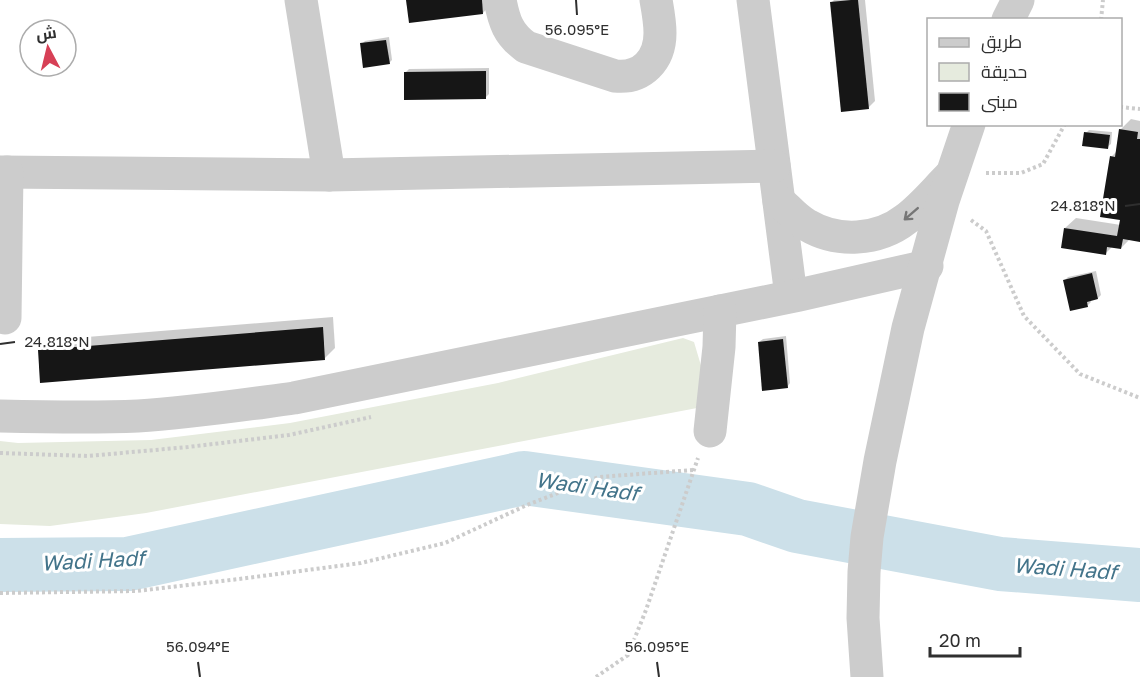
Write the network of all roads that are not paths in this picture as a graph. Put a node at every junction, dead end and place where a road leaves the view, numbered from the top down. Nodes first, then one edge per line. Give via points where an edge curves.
1 (302, 0) edge
2 (500, 0) edge
3 (656, 0) edge
4 (1018, 0) edge
5 (760, 3) edge
6 (1009, 18) edge
7 (968, 126) edge
8 (774, 166) junction
9 (3, 172) edge
10 (329, 175) junction
11 (948, 187) junction
12 (779, 201) junction
13 (927, 266) junction
14 (791, 296) junction
15 (720, 311) junction
16 (5, 318) dead end
17 (0, 416) edge
18 (710, 431) road end
19 (867, 677) edge

1 - 10 street
2 - 3 street via 506,25 518,41 623,77 646,69 658,48
4 - 6 street
5 - 8 street
7 - 11 street
8 - 10 street
8 - 12 street
9 - 10 street
9 - 16 street
11 -> 12 street via 890,230 857,238 839,237 806,225
11 - 13 street
12 - 14 street
13 - 14 street
13 - 19 street via 908,328 867,537 863,618
14 - 15 street
15 - 17 street via 294,398 140,416
15 - 18 street

